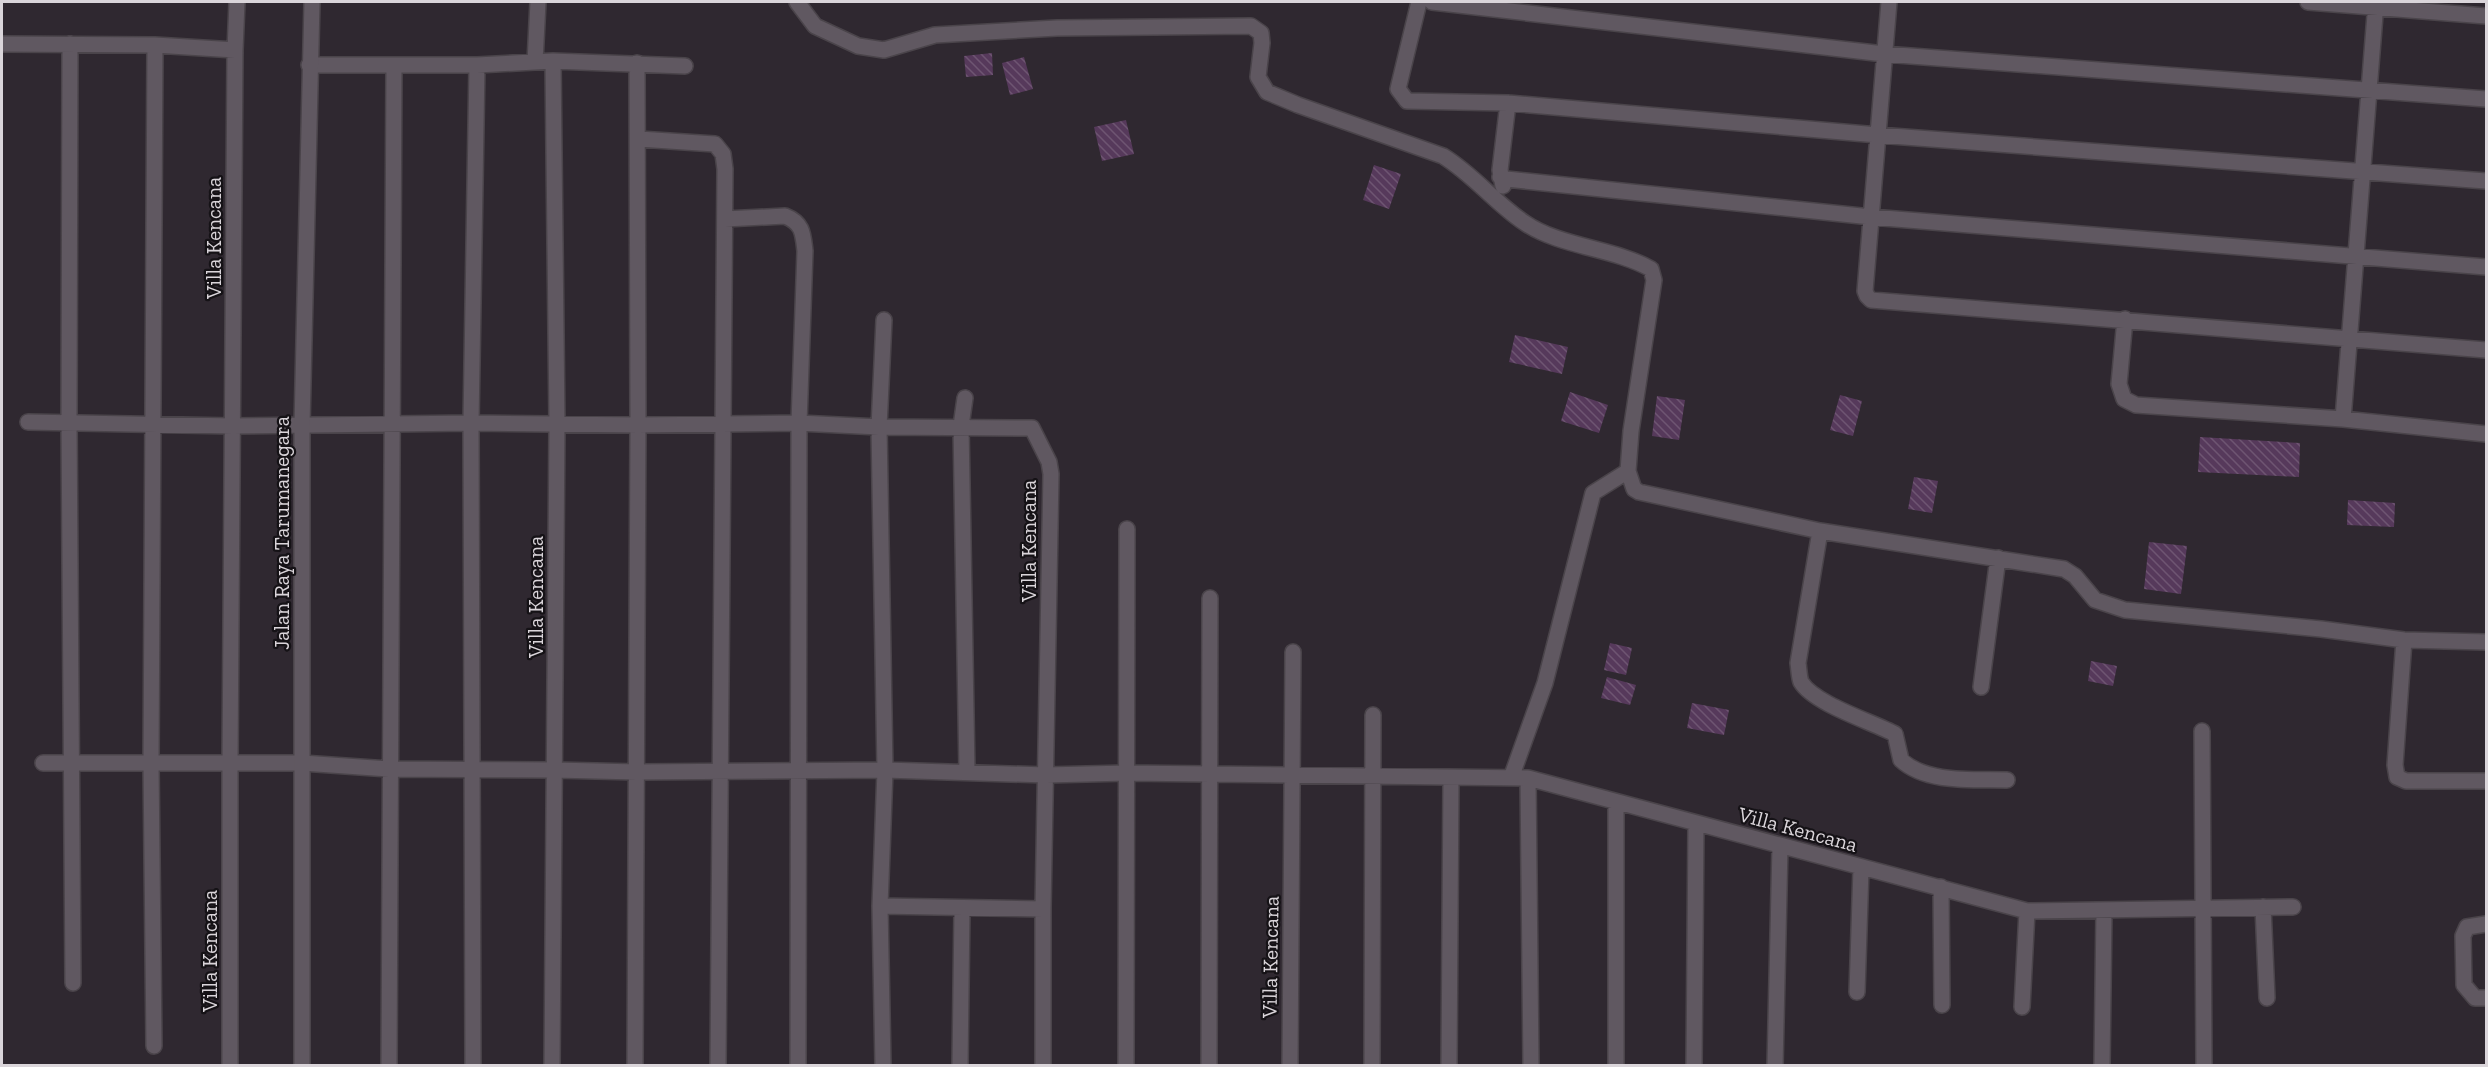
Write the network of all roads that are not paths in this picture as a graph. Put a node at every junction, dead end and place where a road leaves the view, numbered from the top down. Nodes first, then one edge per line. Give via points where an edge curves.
1 (237, 2) edge
2 (312, 2) edge
3 (538, 2) edge
4 (797, 2) edge
5 (1419, 2) edge
6 (1432, 2) edge
7 (1889, 2) edge
8 (2308, 2) edge
9 (2376, 4) edge
10 (2487, 16) edge
11 (2, 44) edge
12 (70, 44) junction
13 (155, 45) junction
14 (235, 50) junction
15 (1884, 54) junction
16 (553, 61) junction
17 (535, 62) junction
18 (637, 63) junction
19 (309, 65) junction
20 (394, 65) junction
21 (477, 65) junction
22 (685, 66) dead end
23 (2369, 89) junction
24 (2487, 99) edge
25 (1508, 103) junction
26 (1878, 135) junction
27 (639, 139) junction
28 (2363, 171) junction
29 (1500, 177) junction
30 (2487, 181) edge
31 (1510, 210) junction
32 (1871, 217) junction
33 (725, 219) junction
34 (2356, 256) junction
35 (2487, 267) edge
36 (2126, 319) junction
37 (884, 320) dead end
38 (2350, 338) junction
39 (2487, 350) edge
40 (965, 398) dead end
41 (2343, 419) junction
42 (28, 422) dead end
43 (69, 423) junction
44 (152, 423) junction
45 (471, 423) junction
46 (800, 423) junction
47 (394, 424) junction
48 (557, 424) junction
49 (722, 424) junction
50 (302, 425) junction
51 (638, 425) junction
52 (233, 426) junction
53 (962, 426) junction
54 (879, 427) junction
55 (2487, 434) edge
56 (1628, 471) junction
57 (1127, 529) dead end
58 (1820, 531) junction
59 (1998, 558) junction
60 (1210, 598) dead end
61 (2404, 640) junction
62 (2487, 642) edge
63 (1293, 652) dead end
64 (1981, 687) dead end
65 (1373, 715) dead end
66 (2202, 731) dead end
67 (43, 763) dead end
68 (302, 763) junction
69 (70, 764) junction
70 (151, 764) junction
71 (230, 764) junction
72 (389, 769) junction
73 (473, 770) junction
74 (555, 770) junction
75 (885, 770) junction
76 (637, 772) junction
77 (721, 772) junction
78 (798, 772) junction
79 (968, 772) junction
80 (1127, 773) junction
81 (1046, 775) junction
82 (1210, 775) junction
83 (1293, 777) junction
84 (1372, 777) junction
85 (1451, 778) junction
86 (1511, 778) junction
87 (1528, 778) junction
88 (2007, 780) dead end
89 (2485, 781) dead end
90 (1616, 802) junction
91 (1696, 823) junction
92 (1780, 846) junction
93 (1862, 868) junction
94 (1941, 887) junction
95 (880, 906) junction
96 (2263, 907) junction
97 (2293, 907) dead end
98 (2203, 908) junction
99 (962, 909) junction
100 (1043, 909) junction
101 (2104, 910) junction
102 (2027, 911) junction
103 (2487, 924) edge
104 (73, 983) dead end
105 (1857, 992) dead end
106 (2487, 998) edge
107 (2267, 999) dead end
108 (1942, 1005) dead end
109 (2022, 1007) dead end
110 (154, 1046) dead end
111 (231, 1065) edge
112 (302, 1065) edge
113 (389, 1065) edge
114 (473, 1065) edge
115 (552, 1065) edge
116 (635, 1065) edge
117 (717, 1065) edge
118 (798, 1065) edge
119 (883, 1065) edge
120 (960, 1065) edge
121 (1043, 1065) edge
122 (1126, 1065) edge
123 (1209, 1065) edge
124 (1290, 1065) edge
125 (1372, 1065) edge
126 (1449, 1065) edge
127 (1531, 1065) edge
128 (1616, 1065) edge
129 (1694, 1065) edge
130 (1775, 1065) edge
131 (2102, 1065) edge
132 (2204, 1065) edge

1 - 14 street, Villa Kencana
2 - 19 street, Jalan Raya Tarumanegara
3 - 17 street
4 - 31 street via 815,26 858,46 884,50 935,35 1057,28 1251,26 1261,33 1258,77 1267,92 1443,156
5 - 25 street via 1398,89 1402,97
6 - 15 street
7 - 15 street
8 - 9 street
9 - 10 street
9 - 23 street
11 - 12 street
12 - 13 street
12 - 43 street
13 - 14 street
13 - 44 street
14 - 52 street, Villa Kencana
15 - 23 street
15 - 26 street
16 - 17 street
16 - 18 street
16 - 48 street, Villa Kencana
17 - 21 street
18 - 22 street
18 - 27 street
19 - 20 street
19 - 50 street, Jalan Raya Tarumanegara
20 - 21 street
20 - 47 street
21 - 45 street
23 - 24 street
23 - 28 street
25 - 26 street
25 - 29 street
26 - 28 street
26 - 32 street
27 - 33 street via 707,142 720,148 725,169
27 - 51 street
28 - 30 street
28 - 34 street
29 - 31 street
29 - 32 street
31 - 56 street via 1525,224 1548,234 1651,269 1654,279
32 - 34 street
32 - 36 street via 1865,291 1871,300
33 - 46 street via 785,216 802,230 805,251
33 - 49 street
34 - 35 street
34 - 38 street
36 - 38 street
36 - 41 street via 2120,384 2124,399 2136,405
37 - 54 street
38 - 39 street
38 - 41 street
40 - 53 street
41 - 55 street
42 - 43 street, Villa Kencana
43 - 44 street, Villa Kencana
43 - 69 street
44 - 52 street, Villa Kencana
44 - 70 street
45 - 47 street, Villa Kencana
45 - 48 street, Villa Kencana
45 - 73 street
46 - 49 street, Villa Kencana
46 - 54 street, Villa Kencana
46 - 78 street
47 - 50 street, Villa Kencana
47 - 72 street
48 - 51 street, Villa Kencana
48 - 74 street, Villa Kencana
49 - 51 street, Villa Kencana
49 - 77 street
50 - 52 street, Villa Kencana
50 - 68 street, Jalan Raya Tarumanegara
51 - 76 street
52 - 71 street, Villa Kencana
53 - 54 street, Villa Kencana
53 - 79 street
53 - 81 street, Villa Kencana via 1032,428 1051,474
54 - 75 street
56 - 58 street via 1634,489 1639,492
56 - 86 street via 1593,493 1545,683
57 - 80 street
58 - 59 street
58 - 88 street via 1798,663 1803,685 1845,712 1895,735 1901,760 1922,773
59 - 61 street via 2070,571 2095,600 2125,609
59 - 64 street
60 - 82 street
61 - 62 street
61 - 89 street via 2397,777 2406,781
63 - 83 street, Villa Kencana
65 - 84 street
66 - 98 street
67 - 69 street, Villa Kencana
68 - 71 street, Villa Kencana
68 - 72 street, Villa Kencana
68 - 112 street, Jalan Raya Tarumanegara
69 - 70 street, Villa Kencana
69 - 104 street
70 - 71 street, Villa Kencana
70 - 110 street
71 - 111 street, Villa Kencana
72 - 73 street, Villa Kencana
72 - 113 street
73 - 74 street, Villa Kencana
73 - 114 street
74 - 76 street, Villa Kencana
74 - 115 street, Villa Kencana
75 - 78 street, Villa Kencana
75 - 79 street, Villa Kencana
75 - 95 street
76 - 77 street, Villa Kencana
76 - 116 street
77 - 78 street, Villa Kencana
77 - 117 street
78 - 118 street
79 - 81 street, Villa Kencana
80 - 81 street, Villa Kencana
80 - 82 street, Villa Kencana
80 - 122 street
81 - 100 street, Villa Kencana
82 - 83 street, Villa Kencana
82 - 123 street
83 - 84 street, Villa Kencana
83 - 124 street, Villa Kencana
84 - 85 street, Villa Kencana
84 - 125 street
85 - 86 street, Villa Kencana
85 - 126 street
86 - 87 street, Villa Kencana
87 - 90 street, Villa Kencana
87 - 127 street
90 - 91 street, Villa Kencana
90 - 128 street
91 - 92 street, Villa Kencana
91 - 129 street
92 - 93 street, Villa Kencana
92 - 130 street
93 - 94 street, Villa Kencana
93 - 105 street
94 - 102 street, Villa Kencana
94 - 108 street
95 - 99 street
95 - 119 street
96 - 97 street, Villa Kencana
96 - 98 street, Villa Kencana
96 - 107 street
98 - 101 street, Villa Kencana
98 - 132 street
99 - 100 street
99 - 120 street
100 - 121 street, Villa Kencana
101 - 102 street, Villa Kencana
101 - 131 street
102 - 109 street
103 - 106 street via 2468,927 2463,936 2464,985 2475,998

